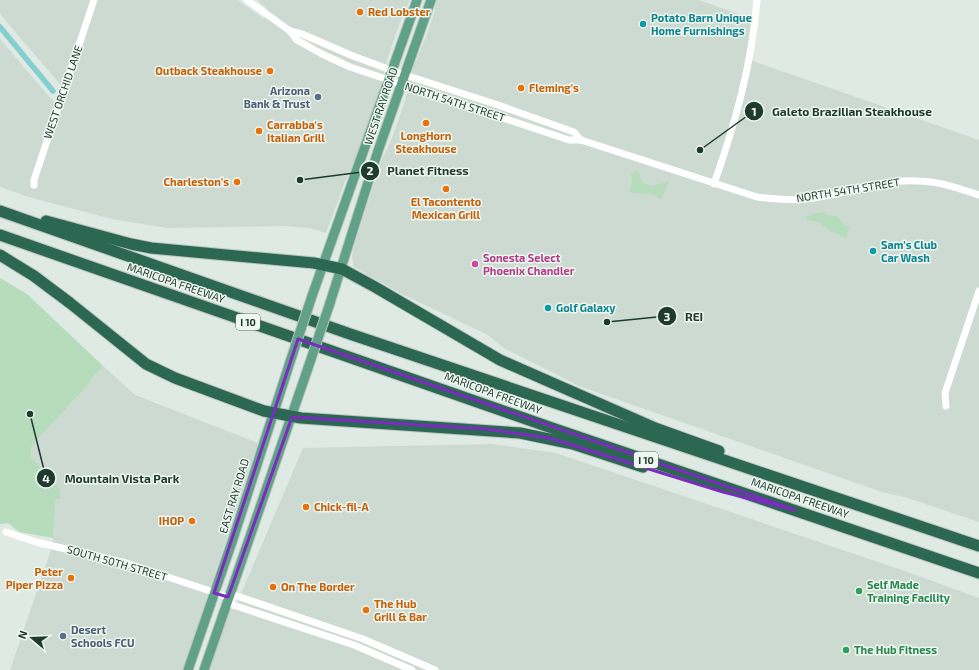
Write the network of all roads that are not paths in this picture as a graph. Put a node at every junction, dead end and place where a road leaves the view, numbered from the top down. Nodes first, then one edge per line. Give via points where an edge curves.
1 (94, 0) edge
2 (247, 0) edge
3 (417, 0) edge
4 (431, 0) edge
5 (757, 0) edge
6 (290, 31) junction
7 (392, 71) junction
8 (405, 75) junction
9 (389, 80) junction
10 (402, 85) junction
11 (581, 140) junction
12 (714, 184) junction
13 (34, 185) dead end
14 (979, 194) edge
15 (0, 206) edge
16 (0, 212) edge
17 (0, 235) edge
18 (0, 255) edge
19 (323, 265) junction
20 (342, 269) junction
21 (979, 291) edge
22 (301, 329) joint
23 (319, 335) joint
24 (946, 406) dead end
25 (272, 414) junction
26 (292, 417) junction
27 (802, 487) junction
28 (794, 510) junction
29 (6, 532) dead end
30 (979, 546) edge
31 (979, 573) edge
32 (221, 595) junction
33 (188, 670) edge
34 (204, 670) edge
35 (412, 670) edge
36 (435, 670) edge

1 - 13 street, WEST ORCHID LANE
2 - 6 street, NORTH 54TH STREET
3 - 7 main road, WEST RAY ROAD
4 - 8 main road, WEST RAY ROAD
5 - 12 street via 747,75
6 - 7 street, NORTH 54TH STREET
6 - 9 street, NORTH 54TH STREET via 297,40 322,54
7 - 8 street, NORTH 54TH STREET
7 - 9 main road, WEST RAY ROAD
8 - 10 main road, WEST RAY ROAD
8 - 11 street, NORTH 54TH STREET via 574,132
9 - 10 street, NORTH 54TH STREET
9 - 19 main road, WEST RAY ROAD
10 - 11 street, NORTH 54TH STREET via 569,140
10 - 20 main road, WEST RAY ROAD via 378,151
11 - 12 street, NORTH 54TH STREET
12 - 14 street, NORTH 54TH STREET via 757,197 784,200 807,199 881,183 916,180 945,184
15 - 19 highway via 131,244 174,251
16 - 27 highway, MARICOPA FREEWAY / I 10
17 - 28 highway, MARICOPA FREEWAY / I 10
18 - 25 highway via 34,276 146,364 175,378
19 - 20 highway
19 - 22 main road, WEST RAY ROAD, bridge
20 - 23 main road, WEST RAY ROAD, bridge
20 - 27 highway via 500,360 648,425 734,456
21 - 24 street via 945,393
22 - 25 main road, EAST RAY ROAD, bridge
23 - 26 main road, EAST RAY ROAD, bridge
25 - 26 highway
25 - 32 main road, EAST RAY ROAD
26 - 28 highway via 520,433 573,444 716,490
26 - 32 main road, EAST RAY ROAD
27 - 30 highway, MARICOPA FREEWAY / I 10
28 - 31 highway, MARICOPA FREEWAY / I 10
29 - 32 street, SOUTH 50TH STREET via 36,542 126,563
32 - 33 main road, EAST RAY ROAD
32 - 34 main road, EAST RAY ROAD
32 - 35 street, SOUTH 50TH STREET via 234,604 354,645
32 - 36 street, SOUTH 50TH STREET via 237,596 354,636

